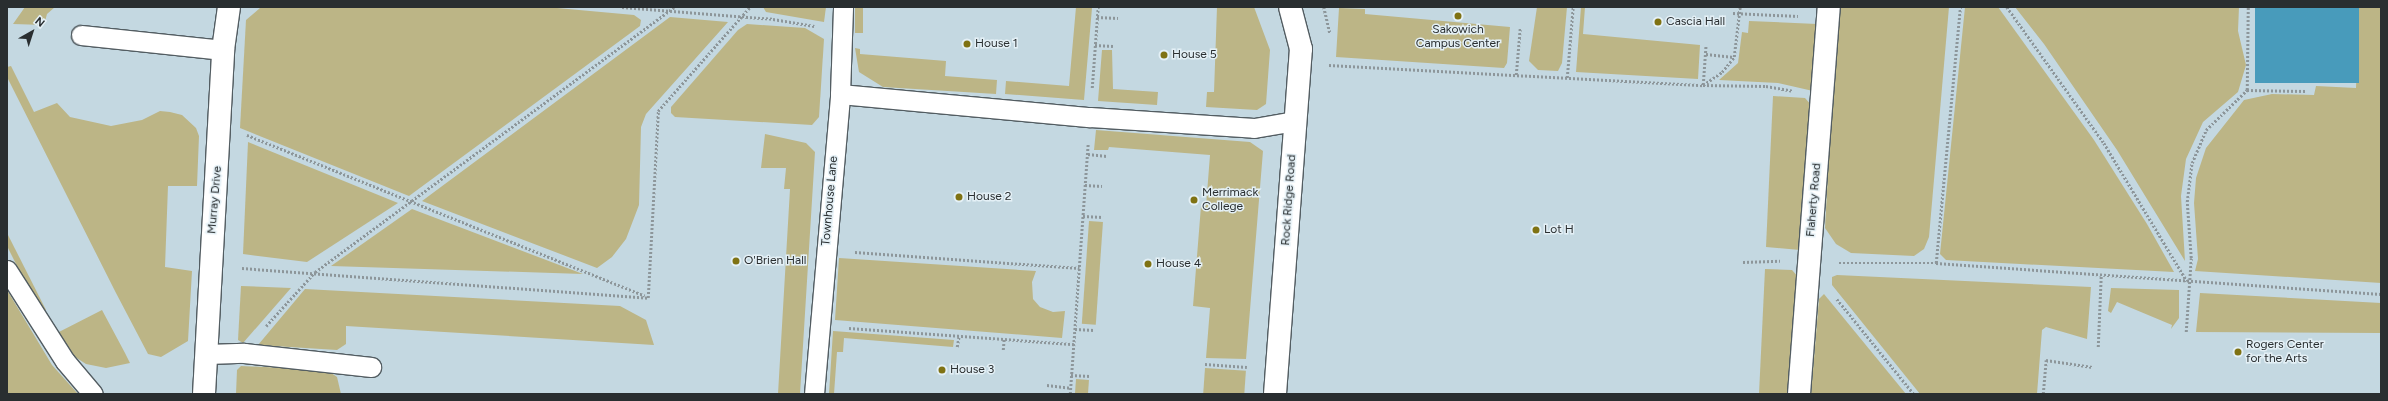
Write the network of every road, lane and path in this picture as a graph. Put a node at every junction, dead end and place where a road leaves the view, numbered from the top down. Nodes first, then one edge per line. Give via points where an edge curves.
1 (229, 7) edge
2 (622, 7) edge
3 (674, 7) edge
4 (750, 7) edge
5 (843, 7) edge
6 (1098, 7) edge
7 (1290, 7) edge
8 (1573, 7) edge
9 (1740, 7) edge
10 (1829, 7) edge
11 (1960, 7) edge
12 (2007, 7) edge
13 (2248, 7) edge
14 (668, 11) junction
15 (1733, 13) dead end
16 (1740, 13) junction
17 (741, 16) junction
18 (1097, 17) junction
19 (1806, 17) dead end
20 (1118, 18) dead end
21 (1520, 28) dead end
22 (842, 30) junction
23 (81, 35) dead end
24 (1095, 45) junction
25 (1113, 46) dead end
26 (1706, 46) dead end
27 (223, 50) junction
28 (1706, 54) junction
29 (1734, 57) junction
30 (1326, 65) dead end
31 (1516, 75) junction
32 (1567, 78) junction
33 (1703, 85) junction
34 (2247, 90) junction
35 (2307, 91) dead end
36 (840, 94) junction
37 (1823, 96) junction
38 (1090, 118) junction
39 (1295, 121) junction
40 (221, 125) junction
41 (1088, 154) junction
42 (1107, 156) dead end
43 (1085, 185) junction
44 (1102, 186) dead end
45 (412, 201) junction
46 (1083, 216) junction
47 (1103, 217) dead end
48 (826, 250) junction
49 (1742, 262) dead end
50 (1808, 262) junction
51 (1936, 264) junction
52 (210, 266) junction
53 (1079, 268) junction
54 (7, 270) edge
55 (315, 272) junction
56 (2101, 275) junction
57 (2187, 281) junction
58 (2381, 294) edge
59 (648, 298) junction
60 (820, 326) junction
61 (1075, 329) junction
62 (1094, 330) dead end
63 (2186, 332) dead end
64 (959, 336) junction
65 (1004, 339) junction
66 (1074, 344) junction
67 (957, 347) dead end
68 (2098, 347) dead end
69 (1003, 350) dead end
70 (244, 353) junction
71 (207, 354) junction
72 (1205, 364) dead end
73 (371, 367) dead end
74 (1250, 367) dead end
75 (2092, 367) dead end
76 (1071, 375) junction
77 (1090, 376) dead end
78 (1047, 385) dead end
79 (1070, 388) junction
80 (93, 394) edge
81 (204, 394) edge
82 (814, 394) edge
83 (1070, 394) edge
84 (1275, 394) edge
85 (1799, 394) edge
86 (1914, 394) edge
87 (2043, 394) edge

1 - 27 street, Murray Drive
2 - 14 path
3 - 14 path
4 - 17 path
5 - 22 lane, Townhouse Lane
6 - 18 path
7 - 39 street, Rock Ridge Road via 1301,49
8 - 32 path
9 - 16 path
10 - 37 street, Flaherty Road
11 - 51 path
12 - 57 path via 2104,143
13 - 34 path
14 - 17 path
14 - 45 path
15 - 16 path
16 - 19 path
16 - 29 path
17 - 22 path
17 - 59 path via 658,111
18 - 20 path
18 - 24 path
21 - 31 path
22 - 36 lane, Townhouse Lane
23 - 27 lane
24 - 25 path
24 - 38 path
26 - 28 path
27 - 40 street, Murray Drive
28 - 29 path
28 - 33 path
29 - 33 path via 1722,72
30 - 31 path
31 - 32 path
32 - 33 path
33 - 37 path via 1766,86
34 - 35 path
34 - 57 path via 2206,130 2192,163 2187,202 2191,258
36 - 38 lane
36 - 48 lane, Townhouse Lane
37 - 50 street, Flaherty Road
38 - 39 lane via 1254,128
38 - 41 path
39 - 84 street, Rock Ridge Road
40 - 45 path
40 - 52 street, Murray Drive
41 - 42 path
41 - 43 path
43 - 44 path
43 - 46 path
45 - 55 path
45 - 59 path
46 - 47 path
46 - 53 path
48 - 53 path
48 - 60 lane, Townhouse Lane
49 - 50 path
50 - 51 path
50 - 85 street, Flaherty Road
50 - 86 path
51 - 56 path
52 - 55 path
52 - 71 street, Murray Drive
53 - 61 path
54 - 80 lane via 65,361
55 - 59 path
55 - 70 path
56 - 57 path
56 - 68 path
57 - 58 path
57 - 63 path
60 - 64 path
60 - 82 lane, Townhouse Lane
61 - 62 path
61 - 66 path
64 - 65 path
64 - 67 path
65 - 66 path
65 - 69 path
66 - 76 path
70 - 71 lane
70 - 73 lane
71 - 81 street, Murray Drive
72 - 74 path
75 - 87 path via 2046,360
76 - 77 path
76 - 79 path
78 - 79 path
79 - 83 path

